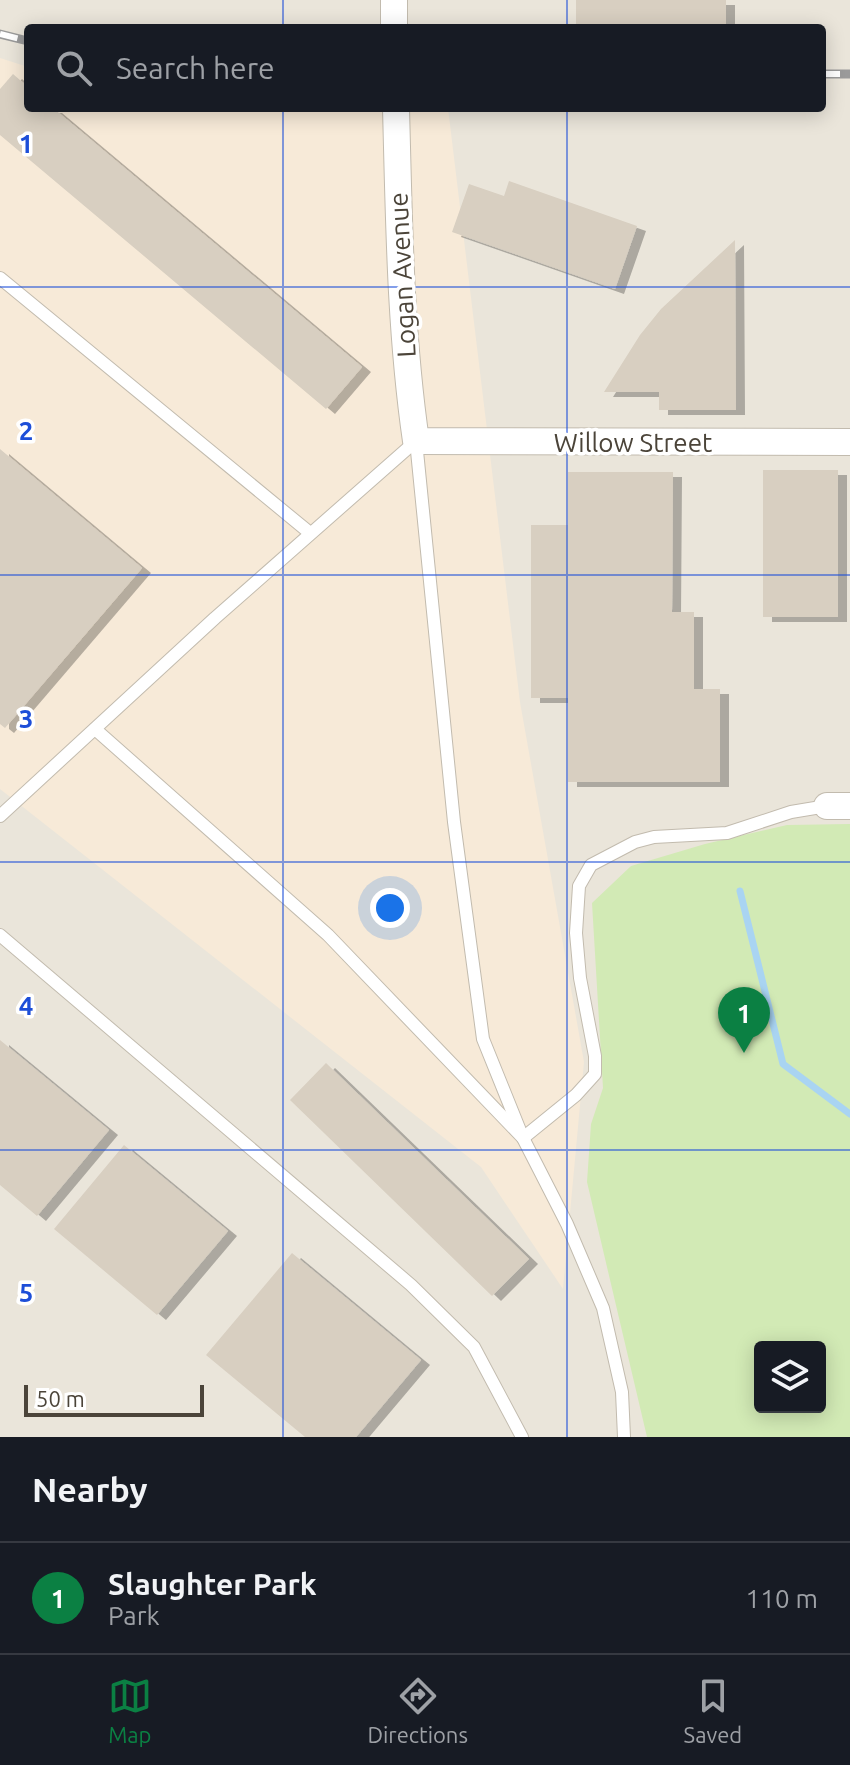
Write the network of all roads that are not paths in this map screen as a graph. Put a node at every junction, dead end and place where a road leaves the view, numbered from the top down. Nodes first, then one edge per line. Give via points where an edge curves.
1 (394, 0) edge
2 (394, 24) edge
3 (396, 112) edge
4 (0, 278) edge
5 (416, 441) junction
6 (850, 442) edge
7 (310, 533) junction
8 (95, 729) junction
9 (839, 806) edge
10 (0, 816) edge
11 (0, 935) edge
12 (523, 1138) junction
13 (522, 1437) edge
14 (624, 1437) edge

1 - 2 street
3 - 5 street, Logan Avenue via 402,312
4 - 7 lane
5 - 6 street, Willow Street
5 - 7 lane
5 - 12 lane via 454,822 483,1039
7 - 8 lane
8 - 10 lane
8 - 12 lane via 328,935
9 - 12 lane via 791,812 727,833 654,837 591,865 579,886 576,933 595,1074
11 - 13 lane via 411,1285 474,1347
12 - 14 lane via 603,1308 622,1392

